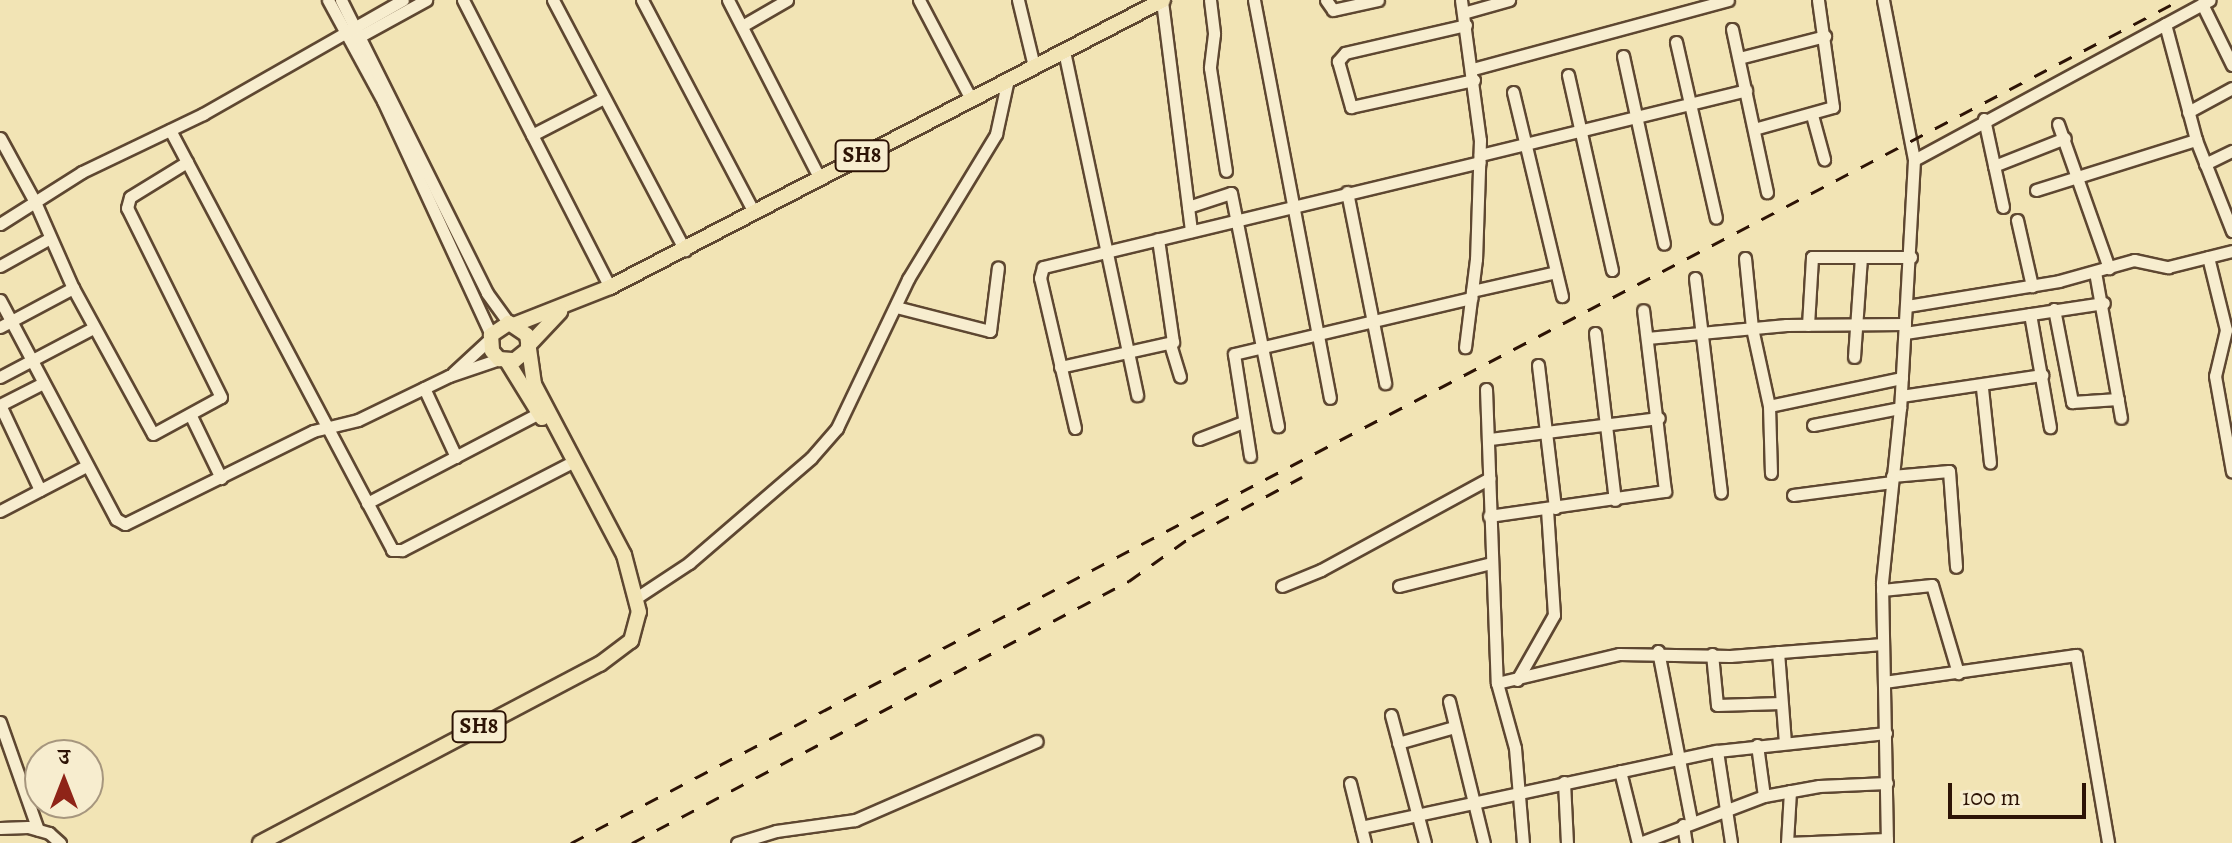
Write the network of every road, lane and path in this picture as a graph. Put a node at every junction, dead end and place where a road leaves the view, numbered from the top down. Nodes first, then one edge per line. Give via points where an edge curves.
1 (328, 0) edge
2 (341, 0) edge
3 (403, 0) edge
4 (426, 0) edge
5 (463, 0) edge
6 (553, 0) edge
7 (642, 0) edge
8 (728, 0) edge
9 (787, 0) edge
10 (919, 0) edge
11 (1018, 0) edge
12 (1162, 0) edge
13 (1210, 0) edge
14 (1254, 0) edge
15 (1326, 0) edge
16 (1378, 0) edge
17 (1461, 0) edge
18 (1509, 0) edge
19 (1728, 0) edge
20 (1818, 0) edge
21 (1883, 0) edge
22 (2206, 2) edge
23 (1145, 4) edge
24 (1694, 4) edge
25 (1464, 19) junction
26 (2165, 24) junction
27 (742, 26) junction
28 (1732, 29) dead end
29 (353, 34) junction
30 (1825, 36) junction
31 (1676, 42) dead end
32 (1064, 51) junction
33 (1623, 56) dead end
34 (1739, 58) junction
35 (2232, 65) edge
36 (1034, 66) junction
37 (1473, 75) junction
38 (1568, 75) dead end
39 (1008, 79) junction
40 (2232, 88) edge
41 (1746, 90) junction
42 (1513, 92) dead end
43 (604, 98) junction
44 (971, 99) junction
45 (1691, 103) junction
46 (2188, 112) junction
47 (1812, 115) junction
48 (1636, 116) junction
49 (1984, 119) junction
50 (2058, 124) dead end
51 (1580, 129) junction
52 (1754, 129) junction
53 (170, 130) junction
54 (532, 135) junction
55 (0, 138) edge
56 (2065, 138) junction
57 (2196, 140) junction
58 (1526, 143) junction
59 (2232, 151) edge
60 (1480, 159) junction
61 (1824, 159) dead end
62 (1914, 160) junction
63 (187, 162) junction
64 (2205, 164) junction
65 (1994, 166) junction
66 (1226, 171) dead end
67 (2077, 176) junction
68 (819, 177) junction
69 (2036, 190) dead end
70 (1347, 192) junction
71 (1767, 192) dead end
72 (35, 202) junction
73 (1292, 205) junction
74 (1188, 207) junction
75 (2003, 207) dead end
76 (754, 212) junction
77 (2228, 212) edge
78 (1716, 218) dead end
79 (1236, 219) junction
80 (2017, 220) dead end
81 (0, 224) edge
82 (1191, 231) junction
83 (2232, 231) edge
84 (50, 238) junction
85 (1158, 239) junction
86 (1664, 244) dead end
87 (685, 250) junction
88 (1104, 250) junction
89 (2232, 251) edge
90 (1911, 257) junction
91 (2208, 257) junction
92 (1745, 258) dead end
93 (1861, 258) junction
94 (0, 266) edge
95 (998, 267) dead end
96 (2109, 268) junction
97 (1612, 270) dead end
98 (1556, 272) junction
99 (2095, 272) junction
100 (1695, 278) dead end
101 (2032, 286) junction
102 (610, 287) junction
103 (73, 288) junction
104 (1472, 295) junction
105 (1562, 296) dead end
106 (0, 300) edge
107 (2104, 303) junction
108 (1907, 306) junction
109 (896, 307) junction
110 (2054, 309) junction
111 (1643, 310) dead end
112 (560, 311) junction
113 (2030, 314) junction
114 (1372, 319) junction
115 (5, 324) edge
116 (513, 324) junction
117 (1808, 325) junction
118 (1855, 327) junction
119 (93, 328) junction
120 (1752, 328) junction
121 (1905, 329) junction
122 (1595, 333) dead end
123 (1702, 333) junction
124 (1318, 335) junction
125 (490, 337) junction
126 (1647, 338) junction
127 (1170, 344) junction
128 (1465, 347) dead end
129 (527, 348) junction
130 (1262, 349) junction
131 (1128, 353) junction
132 (1854, 357) dead end
133 (503, 360) junction
134 (31, 363) junction
135 (1538, 365) dead end
136 (1060, 367) junction
137 (2042, 375) junction
138 (449, 376) junction
139 (1180, 376) dead end
140 (0, 377) edge
141 (1902, 378) junction
142 (1385, 383) dead end
143 (41, 384) junction
144 (424, 388) junction
145 (1982, 388) junction
146 (1486, 389) dead end
147 (1137, 395) dead end
148 (1330, 398) dead end
149 (2118, 399) junction
150 (1900, 402) junction
151 (1769, 406) junction
152 (539, 413) junction
153 (191, 416) junction
154 (1659, 418) junction
155 (2121, 418) dead end
156 (1243, 422) junction
157 (1605, 425) junction
158 (1813, 425) dead end
159 (328, 426) junction
160 (1278, 426) dead end
161 (2050, 427) dead end
162 (1075, 428) dead end
163 (1546, 432) junction
164 (14, 437) junction
165 (1199, 439) dead end
166 (1490, 439) junction
167 (0, 443) edge
168 (1250, 456) dead end
169 (456, 457) junction
170 (1990, 463) dead end
171 (567, 465) junction
172 (86, 466) junction
173 (2232, 471) edge
174 (1771, 473) dead end
175 (221, 478) junction
176 (1490, 478) junction
177 (1892, 479) junction
178 (40, 490) junction
179 (1721, 492) dead end
180 (1793, 495) dead end
181 (1615, 500) junction
182 (367, 503) junction
183 (1551, 508) junction
184 (0, 511) edge
185 (1489, 516) junction
186 (1491, 563) junction
187 (1956, 567) dead end
188 (628, 571) junction
189 (1282, 586) dead end
190 (1399, 586) dead end
191 (1882, 590) junction
192 (636, 598) junction
193 (1883, 644) junction
194 (1658, 651) junction
195 (1778, 652) junction
196 (1712, 654) junction
197 (1958, 673) junction
198 (1517, 680) junction
199 (1884, 682) junction
200 (1497, 683) junction
201 (1449, 701) dead end
202 (1781, 703) junction
203 (1391, 715) dead end
204 (0, 722) edge
205 (1454, 727) junction
206 (1886, 733) junction
207 (1037, 741) dead end
208 (1785, 742) junction
209 (1398, 743) junction
210 (1757, 745) junction
211 (1717, 751) junction
212 (1682, 760) junction
213 (1620, 771) junction
214 (1564, 782) junction
215 (1350, 783) dead end
216 (1887, 783) junction
217 (1790, 791) junction
218 (1515, 793) junction
219 (1764, 796) junction
220 (1472, 801) junction
221 (1728, 808) junction
222 (1417, 813) junction
223 (1687, 823) junction
224 (1361, 827) junction
225 (0, 828) edge
226 (38, 830) junction
227 (758, 839) edge
228 (1887, 841) edge
229 (60, 843) edge
230 (260, 843) edge
231 (737, 843) edge
232 (1365, 843) edge
233 (1425, 843) edge
234 (1484, 843) edge
235 (1523, 843) edge
236 (1567, 843) edge
237 (1639, 843) edge
238 (1686, 843) edge
239 (1731, 843) edge
240 (1787, 843) edge
241 (2108, 843) edge

1 - 29 street
2 - 29 street
3 - 29 street
4 - 29 street
5 - 54 street
6 - 43 street
7 - 76 street
8 - 27 street
9 - 27 street
10 - 44 street
11 - 36 street
12 - 23 main road, SH8
12 - 74 street
13 - 66 street via 1210,68
14 - 73 street
15 - 16 street via 1333,10
17 - 25 street
18 - 25 street
19 - 24 street
20 - 30 street
21 - 62 street
22 - 26 street
22 - 35 street
23 - 32 main road, SH8
24 - 37 street
25 - 37 street
25 - 37 street via 1345,53 1338,61 1351,107
26 - 46 street
26 - 49 street
27 - 68 street
28 - 34 street
29 - 53 street
29 - 116 street via 487,293
29 - 125 street
30 - 34 street
30 - 47 street via 1834,104
31 - 45 street
32 - 36 main road, SH8
32 - 88 street
33 - 48 street
34 - 41 street
36 - 39 main road, SH8
37 - 60 street
38 - 51 street
39 - 44 main road, SH8
39 - 109 street via 996,134
40 - 46 street
41 - 45 street
41 - 52 street
42 - 58 street
43 - 54 street
43 - 87 street
44 - 68 main road, SH8
45 - 48 street
45 - 78 street
46 - 57 street
47 - 52 street
47 - 61 street
48 - 51 street
48 - 86 street
49 - 62 street
49 - 65 street
50 - 56 street
51 - 58 street
51 - 97 street
52 - 71 street
53 - 63 street
53 - 72 street via 82,172
54 - 102 street
55 - 72 street
56 - 65 street
56 - 67 street
57 - 64 street
57 - 67 street
58 - 60 street
58 - 98 street
59 - 64 street
60 - 70 street
60 - 104 street
62 - 90 street
63 - 153 street via 130,197 127,208 220,390 218,401
63 - 159 street
64 - 77 street
65 - 75 street
67 - 69 street
67 - 96 street
68 - 76 main road, SH8
70 - 73 street
70 - 114 street
72 - 81 street
72 - 84 street
73 - 79 street
73 - 124 street
74 - 79 street via 1228,191
74 - 82 street
76 - 87 main road, SH8
77 - 83 street
79 - 82 street
79 - 130 street
80 - 101 street
82 - 85 street
84 - 94 street
84 - 103 street
85 - 88 street
85 - 127 street via 1175,332
87 - 102 main road, SH8
88 - 131 street
88 - 136 street via 1040,270
89 - 91 street
90 - 93 street
90 - 108 street
91 - 96 street via 2168,267 2134,260
91 - 173 street via 2226,330 2215,376
92 - 120 street
93 - 117 street via 1810,259
93 - 118 street
95 - 109 street via 990,331
96 - 99 street
98 - 104 street
98 - 105 street
99 - 101 street
99 - 107 street
100 - 123 street
101 - 108 street
102 - 112 main road, SH8
103 - 115 street
103 - 119 street
104 - 114 street
104 - 128 street
106 - 115 street
107 - 110 street
107 - 149 street
108 - 121 street
109 - 192 street via 862,383 827,441 689,563
110 - 113 street
110 - 149 street via 2072,402
111 - 126 street
112 - 116 main road, SH8
112 - 129 main road, SH8
113 - 121 street
113 - 137 street
114 - 124 street
114 - 142 street
115 - 134 street
116 - 125 main road, SH8
116 - 129 main road, SH8 via 527,335
117 - 118 street
117 - 120 street
118 - 121 street
118 - 132 street
119 - 134 street
119 - 153 street via 149,433
120 - 123 street
120 - 151 street
121 - 141 street
122 - 157 street
123 - 126 street
123 - 179 street
124 - 130 street
124 - 148 street
125 - 133 main road, SH8
125 - 138 street
126 - 154 street
127 - 131 street
127 - 139 street
129 - 133 main road, SH8
129 - 188 main road, SH8 via 534,384
130 - 156 street via 1231,358
130 - 160 street
131 - 136 street
131 - 147 street
133 - 138 street
133 - 152 main road, SH8
134 - 140 street
134 - 143 street
135 - 163 street
136 - 162 street
137 - 145 street
137 - 161 street
138 - 144 street
141 - 150 street
141 - 151 street
143 - 164 street via 0,405
143 - 172 street
144 - 159 street via 358,420
144 - 169 street
145 - 150 street
145 - 170 street
146 - 166 street
149 - 155 street
150 - 158 street
150 - 177 street
151 - 174 street
152 - 169 street
152 - 171 main road, SH8
153 - 175 street
154 - 157 street
154 - 181 street via 1665,491
156 - 165 street
156 - 168 street
157 - 163 street
157 - 181 street
159 - 175 street
159 - 182 street
163 - 166 street
163 - 183 street
164 - 167 street
164 - 178 street
166 - 176 street
169 - 182 street
171 - 182 street via 398,552 390,548
171 - 188 main road, SH8 via 616,560
172 - 175 street via 116,519 125,524
172 - 178 street
176 - 185 street
176 - 189 street
177 - 180 street
177 - 187 street via 1949,471
177 - 191 street
178 - 184 street
181 - 183 street
183 - 185 street
183 - 198 street via 1554,615
185 - 186 street
186 - 190 street
186 - 200 street
188 - 192 main road, SH8
191 - 193 street
191 - 197 street via 1932,585
192 - 230 main road, SH8 via 638,627 620,652
193 - 195 street
193 - 199 street
194 - 196 street
194 - 198 street via 1619,654
194 - 212 street
195 - 196 street
195 - 202 street
196 - 202 street via 1717,705
197 - 199 street
197 - 241 street via 2063,654 2080,658
198 - 200 street
199 - 206 street
200 - 218 street via 1515,748
201 - 205 street
202 - 208 street
203 - 209 street
204 - 226 street
205 - 209 street
205 - 220 street
206 - 208 street
206 - 216 street
207 - 227 street via 855,820
208 - 210 street
209 - 222 street
210 - 211 street
210 - 219 street
211 - 212 street
211 - 221 street
212 - 213 street
212 - 223 street
213 - 214 street
213 - 237 street
214 - 218 street
214 - 236 street
215 - 224 street
216 - 217 street
216 - 228 street
217 - 219 street
217 - 240 street
218 - 220 street
218 - 235 street
219 - 221 street
220 - 222 street
220 - 234 street
221 - 223 street
221 - 239 street
222 - 224 street
222 - 233 street
223 - 237 street
223 - 238 street
224 - 232 street
225 - 226 street
226 - 229 street
227 - 231 street
228 - 240 street

